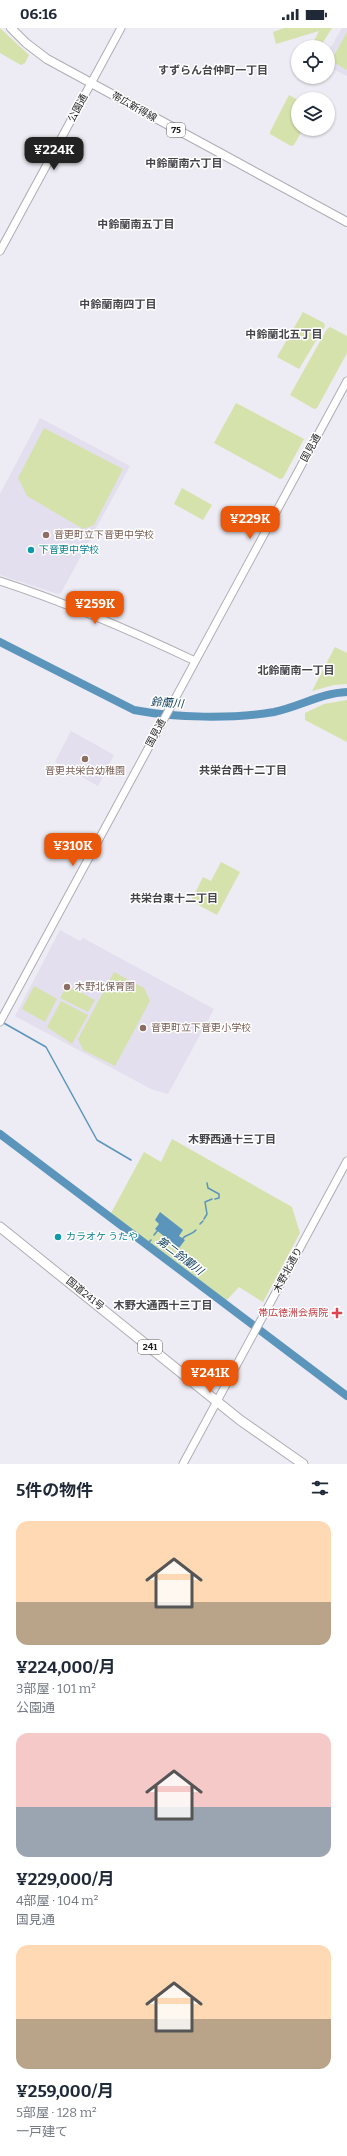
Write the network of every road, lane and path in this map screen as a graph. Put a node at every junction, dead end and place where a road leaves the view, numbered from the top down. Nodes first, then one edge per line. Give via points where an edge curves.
1 (11, 28) edge
2 (121, 28) edge
3 (91, 83) junction
4 (347, 222) edge
5 (0, 251) edge
6 (347, 381) edge
7 (0, 581) edge
8 (195, 661) junction
9 (0, 1022) edge
10 (347, 1161) edge
11 (0, 1227) edge
12 (216, 1401) junction
13 (182, 1464) edge
14 (303, 1464) edge

1 - 3 main road, 帯広新得線 / 75 via 35,51
2 - 3 street, 公園通
3 - 4 main road, 帯広新得線 / 75
3 - 5 street, 公園通
6 - 8 street, 国見通
7 - 8 street via 90,613
8 - 9 street, 国見通
10 - 12 street, 木野北通り
11 - 12 highway, 国道241号 / 241
12 - 13 street, 木野北通り
12 - 14 highway, 国道241号 / 241

